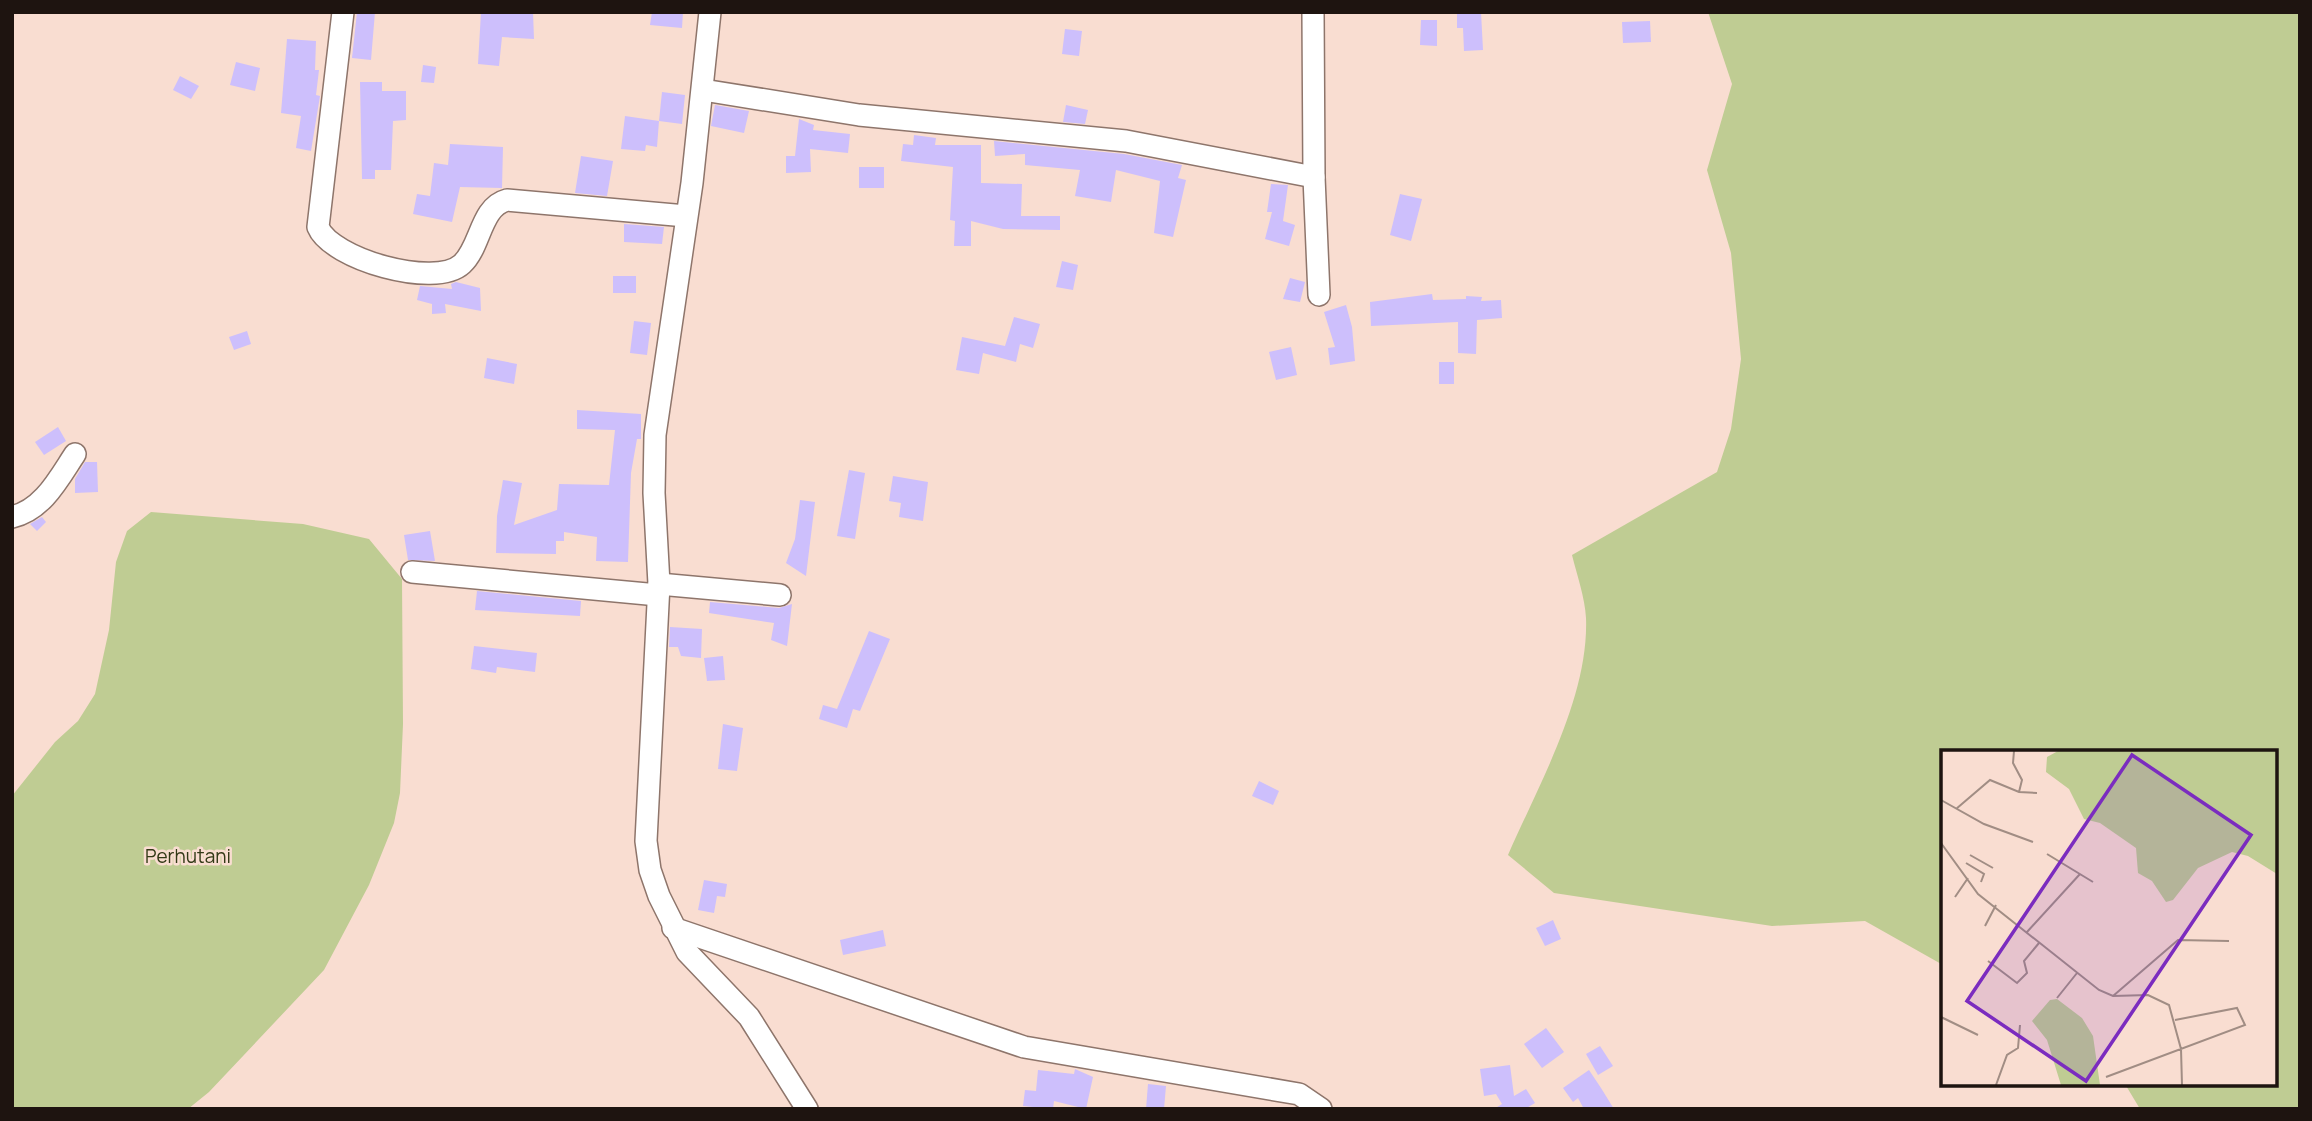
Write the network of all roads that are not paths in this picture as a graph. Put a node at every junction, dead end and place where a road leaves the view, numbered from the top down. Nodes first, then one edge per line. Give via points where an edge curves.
1 (343, 12) edge
2 (710, 12) edge
3 (1313, 12) edge
4 (703, 90) junction
5 (1314, 177) junction
6 (686, 216) junction
7 (1319, 295) dead end
8 (75, 454) dead end
9 (12, 517) edge
10 (412, 572) dead end
11 (658, 589) junction
12 (780, 595) dead end
13 (673, 928) junction
14 (807, 1109) edge
15 (1321, 1109) edge

1 - 6 street via 318,227 337,249 372,263 442,274 462,265 492,208 506,200
2 - 4 street
3 - 5 street
4 - 5 street via 859,115 1126,141
4 - 6 street
5 - 7 street
6 - 11 street via 655,435
8 - 9 street via 51,490 33,507
10 - 11 street
11 - 12 street
11 - 13 street via 646,841 650,870
13 - 14 street via 706,975 749,1017
13 - 15 street via 1024,1047 1299,1094

